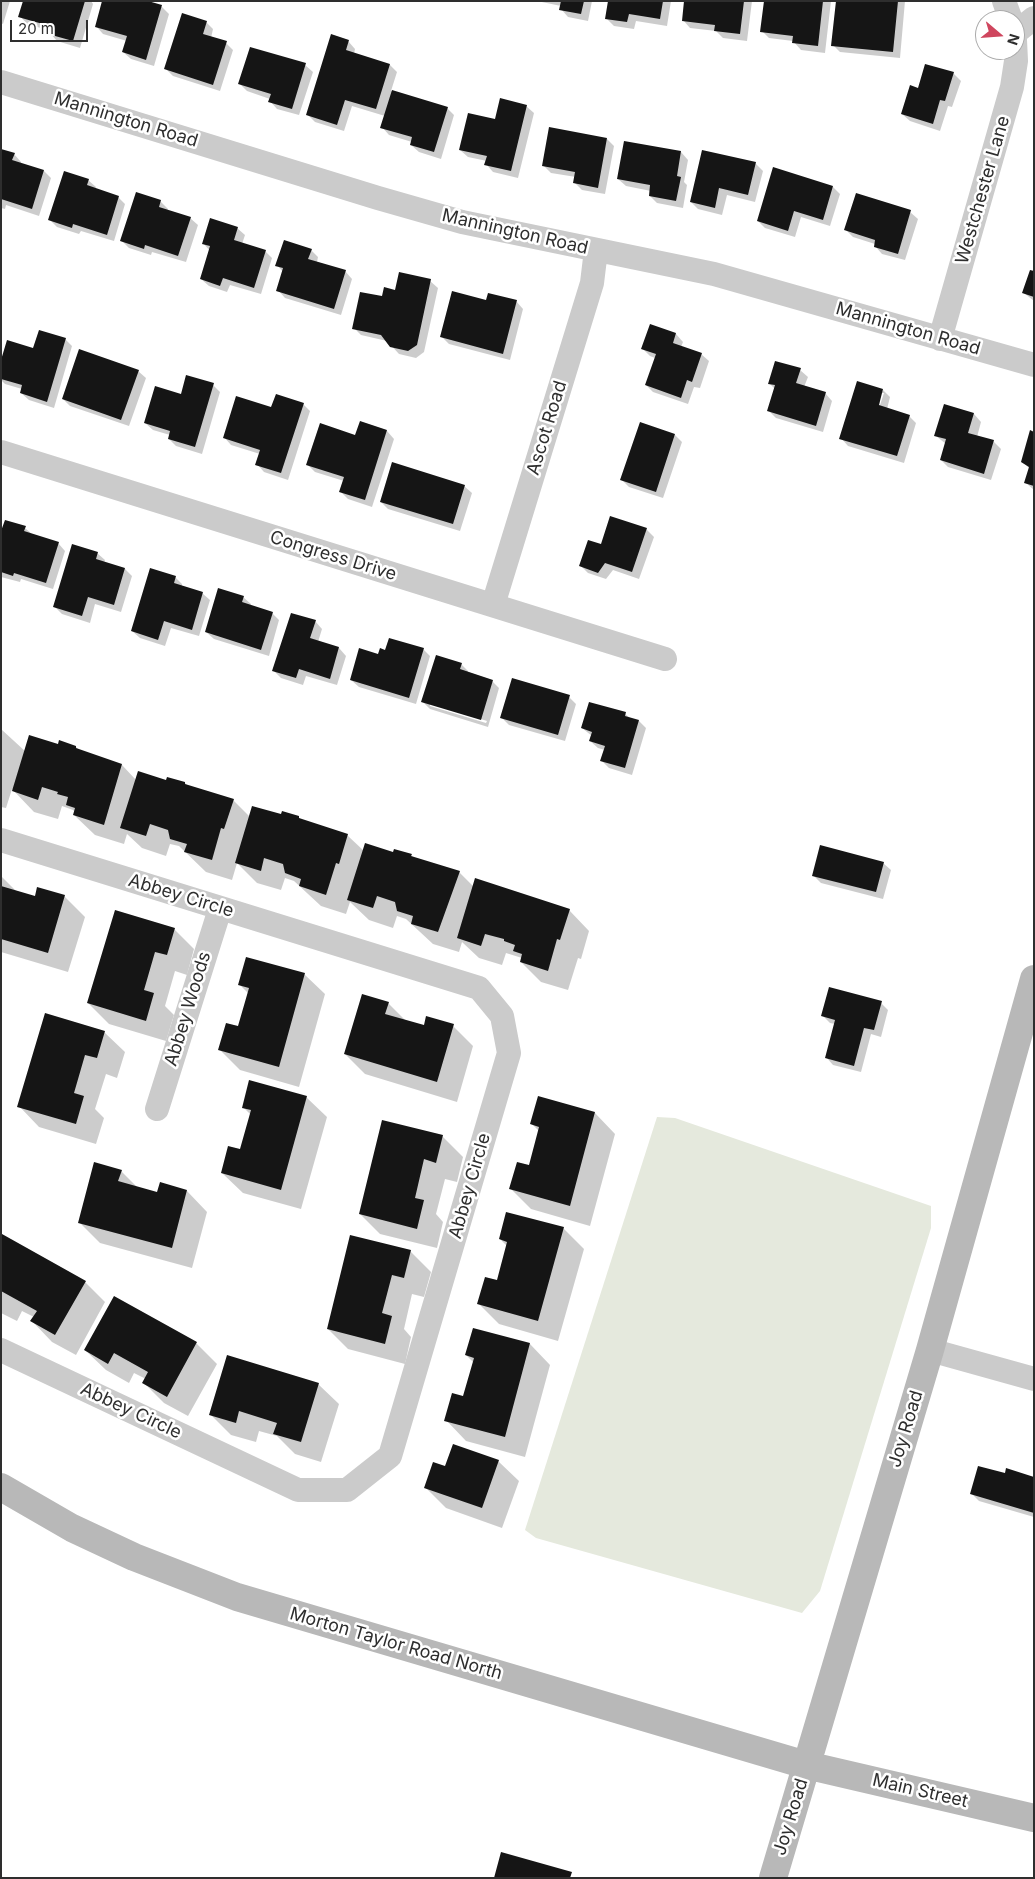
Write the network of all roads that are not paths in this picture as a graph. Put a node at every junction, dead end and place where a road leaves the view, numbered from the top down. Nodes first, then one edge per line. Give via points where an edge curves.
1 (1016, 60) edge
2 (1, 82) edge
3 (596, 250) junction
4 (940, 338) junction
5 (1034, 365) edge
6 (1, 452) edge
7 (493, 606) junction
8 (665, 658) dead end
9 (1, 840) edge
10 (220, 909) junction
11 (1034, 979) edge
12 (157, 1110) dead end
13 (1, 1350) edge
14 (930, 1350) junction
15 (1034, 1379) edge
16 (1, 1486) edge
17 (806, 1765) junction
18 (1034, 1818) edge
19 (772, 1878) edge

1 - 4 street, Westchester Lane via 1012,87
2 - 3 street, Mannington Road via 462,222
3 - 4 street, Mannington Road via 714,274
3 - 7 street, Ascot Road via 592,282
4 - 5 street, Mannington Road
6 - 7 street, Congress Drive
7 - 8 street, Congress Drive
9 - 10 street, Abbey Circle
10 - 12 street, Abbey Woods
10 - 13 street, Abbey Circle via 479,988 502,1016 509,1053 390,1456 347,1490 298,1490
11 - 14 street, Joy Road
14 - 15 street
14 - 17 street, Joy Road
16 - 17 street, Morton Taylor Road North via 72,1528 134,1557 237,1597
17 - 18 street, Main Street
17 - 19 street, Joy Road

